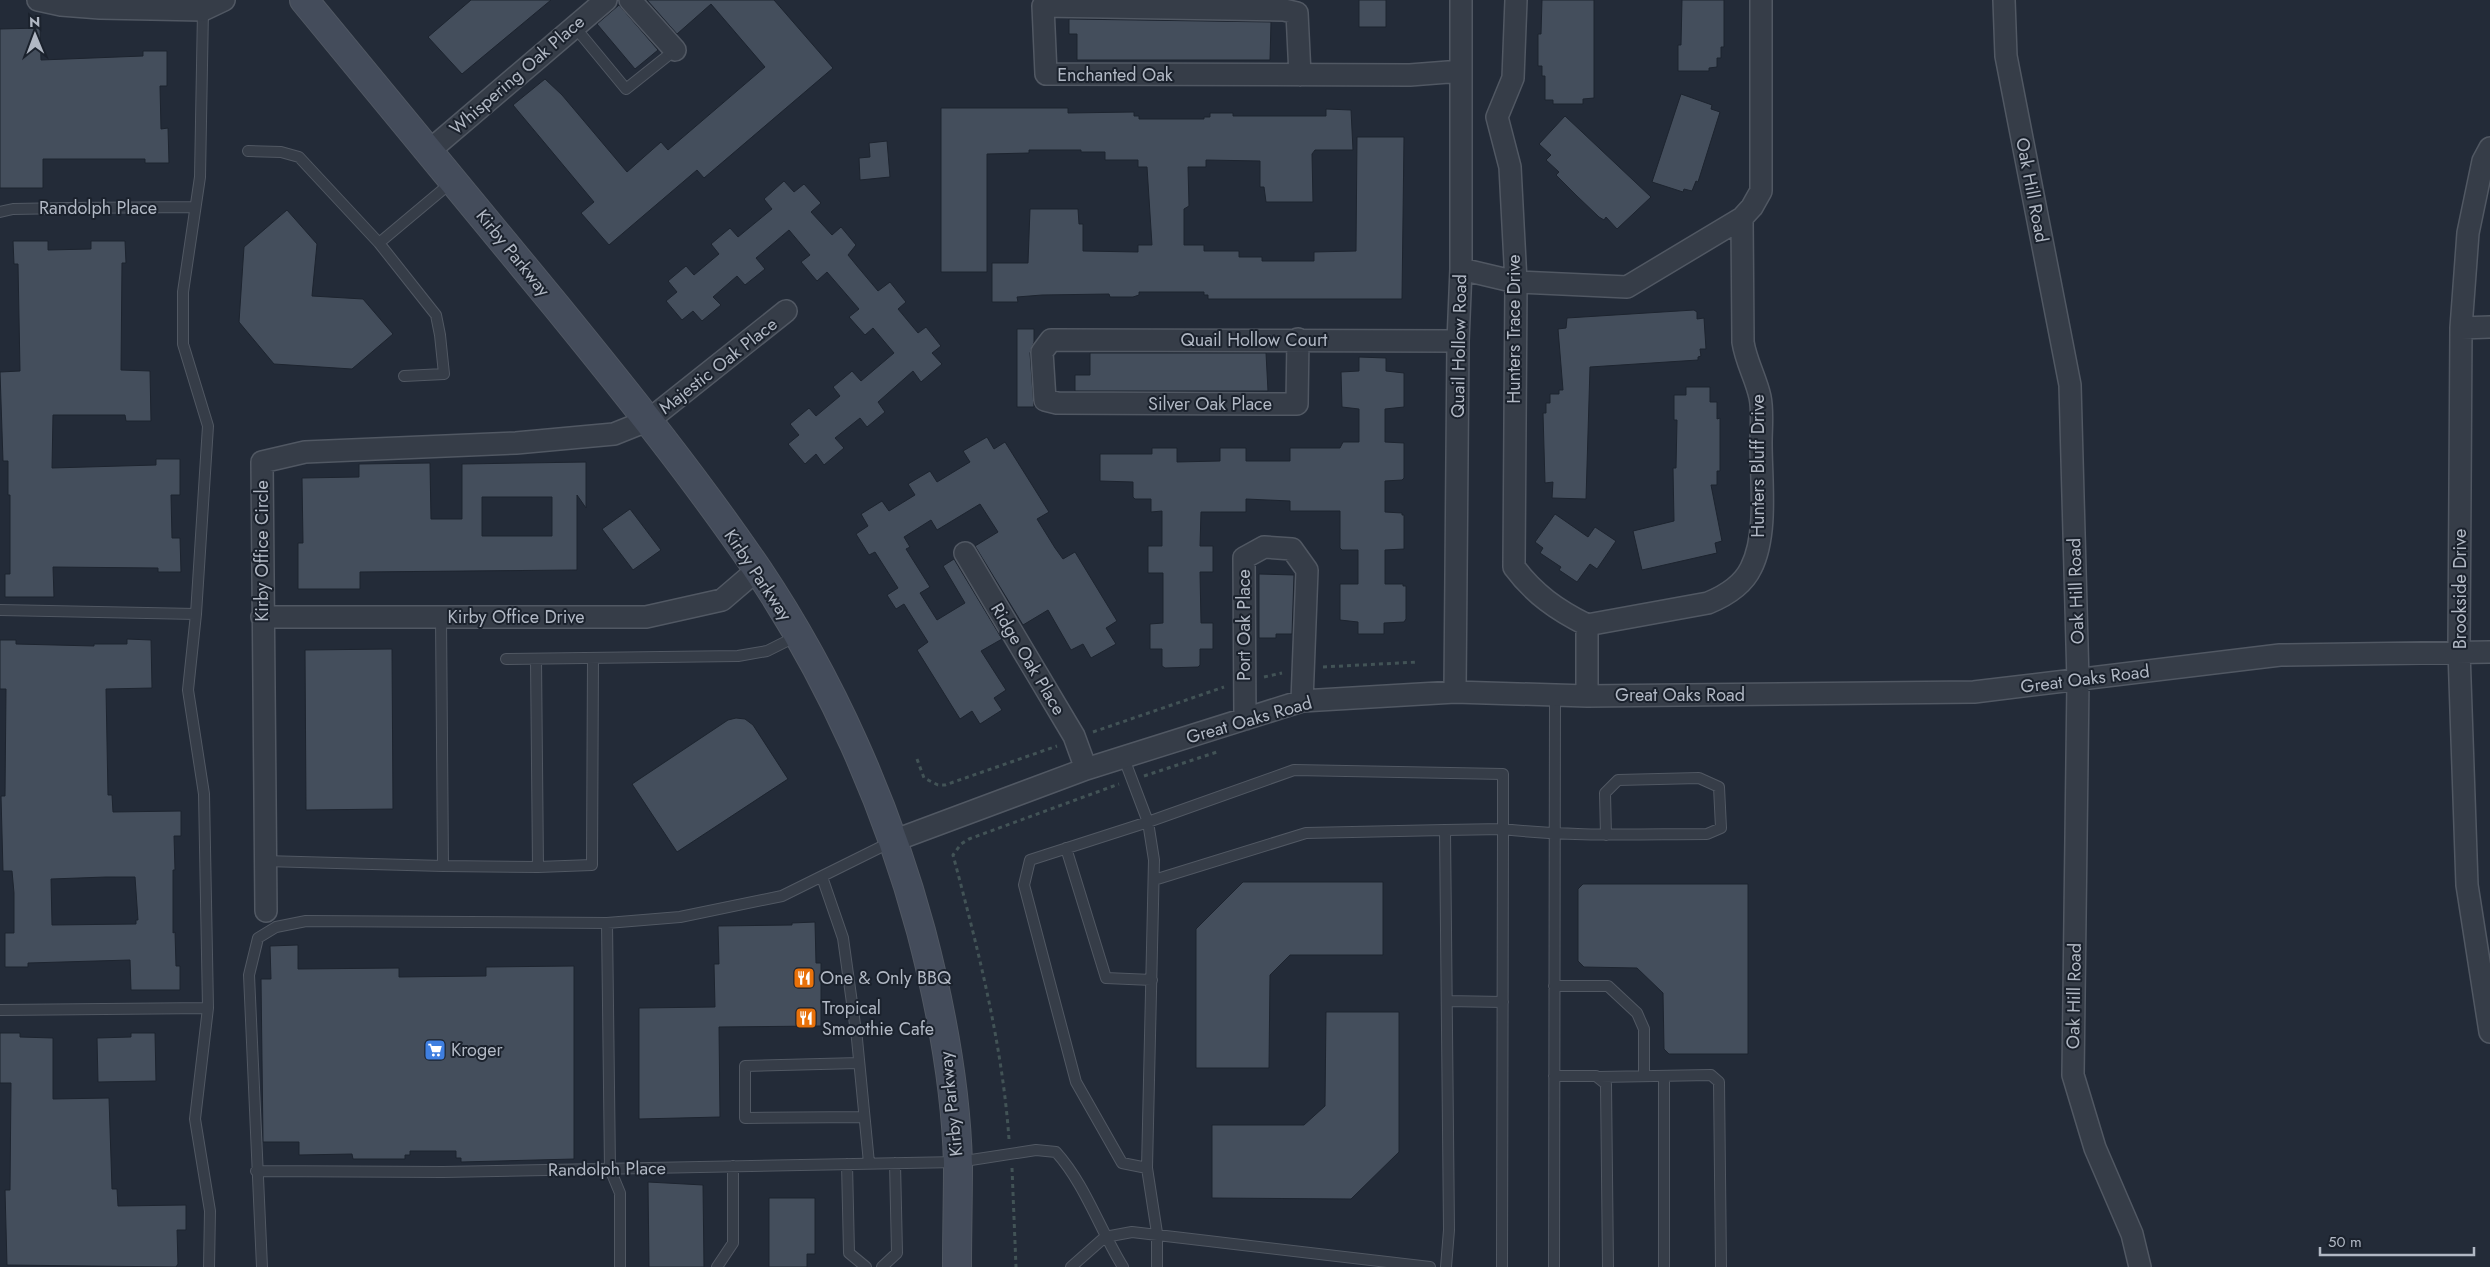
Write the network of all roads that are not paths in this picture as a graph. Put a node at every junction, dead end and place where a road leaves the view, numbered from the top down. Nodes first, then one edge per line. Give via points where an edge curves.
1 (38, 0) edge
2 (224, 0) edge
3 (304, 0) edge
4 (606, 0) edge
5 (630, 0) edge
6 (1461, 0) edge
7 (1516, 0) edge
8 (1761, 0) edge
9 (2004, 0) edge
10 (204, 10) junction
11 (574, 26) junction
12 (675, 50) joint
13 (1460, 71) junction
14 (1300, 75) junction
15 (2490, 148) edge
16 (248, 151) dead end
17 (429, 151) junction
18 (454, 181) junction
19 (195, 207) junction
20 (0, 212) edge
21 (1742, 218) junction
22 (379, 243) junction
23 (1461, 269) junction
24 (1516, 282) junction
25 (786, 312) dead end
26 (2462, 328) junction
27 (2490, 328) edge
28 (1298, 339) junction
29 (1458, 341) junction
30 (404, 376) dead end
31 (1057, 403) joint
32 (649, 420) junction
33 (965, 553) dead end
34 (757, 570) junction
35 (0, 610) edge
36 (196, 614) junction
37 (262, 617) junction
38 (440, 617) junction
39 (1587, 625) junction
40 (798, 636) junction
41 (2459, 651) junction
42 (2490, 652) edge
43 (593, 658) junction
44 (506, 659) dead end
45 (536, 659) junction
46 (2078, 681) junction
47 (1454, 692) junction
48 (1554, 695) junction
49 (1587, 696) junction
50 (1302, 701) junction
51 (1244, 719) junction
52 (1123, 756) junction
53 (1086, 769) junction
54 (1148, 822) junction
55 (1503, 829) junction
56 (1445, 830) junction
57 (1554, 835) junction
58 (1606, 835) junction
59 (893, 841) junction
60 (1066, 848) junction
61 (265, 861) junction
62 (443, 866) junction
63 (538, 867) junction
64 (822, 877) junction
65 (1154, 880) junction
66 (266, 911) dead end
67 (607, 923) junction
68 (1152, 980) junction
69 (1554, 986) junction
70 (1447, 1001) junction
71 (1502, 1002) junction
72 (208, 1008) junction
73 (0, 1010) edge
74 (2490, 1032) edge
75 (859, 1063) junction
76 (1554, 1076) junction
77 (1644, 1076) junction
78 (1664, 1076) junction
79 (1598, 1077) junction
80 (864, 1117) junction
81 (958, 1162) junction
82 (868, 1163) junction
83 (895, 1163) junction
84 (847, 1164) junction
85 (732, 1166) junction
86 (1147, 1168) junction
87 (610, 1169) junction
88 (256, 1171) junction
89 (1157, 1233) junction
90 (1105, 1237) junction
91 (209, 1267) edge
92 (262, 1267) edge
93 (620, 1267) edge
94 (717, 1267) edge
95 (866, 1267) edge
96 (882, 1267) edge
97 (957, 1267) edge
98 (1070, 1267) edge
99 (1123, 1267) edge
100 (1157, 1267) edge
101 (1430, 1267) edge
102 (1446, 1267) edge
103 (1502, 1267) edge
104 (1554, 1267) edge
105 (1608, 1267) edge
106 (1664, 1267) edge
107 (1721, 1267) edge
108 (2140, 1267) edge

1 - 10 street via 100,8
2 - 10 street
3 - 17 main road, Kirby Parkway
4 - 11 street, Whispering Oak Place
5 - 12 street
6 - 13 street, Quail Hollow Road
7 - 24 street, Hunters Trace Drive via 1513,78 1497,117 1510,167
8 - 21 street via 1761,191
9 - 46 street, Oak Hill Road via 2006,56 2070,385
10 - 19 lane via 200,177
11 - 12 lane via 626,89
11 - 17 street, Whispering Oak Place
13 - 14 street, Enchanted Oak via 1410,75
13 - 23 street, Quail Hollow Road
14 - 14 street, Enchanted Oak via 1046,74 1043,6 1284,10 1297,13
15 - 26 street, Brookside Drive via 2484,161 2468,233
16 - 22 lane via 281,152 299,157
17 - 18 main road, Kirby Parkway
18 - 22 lane
18 - 32 main road, Kirby Parkway
19 - 20 lane, Randolph Place via 13,209
19 - 36 lane via 184,292 183,344 208,426
21 - 24 street via 1627,287
21 - 39 street, Hunters Bluff Drive via 1745,358 1761,399 1761,521 1757,554 1740,583 1724,596 1708,603
22 - 30 lane via 436,315 440,334 444,374
23 - 24 street
23 - 29 street, Quail Hollow Road
24 - 39 street, Hunters Trace Drive via 1514,567 1529,587 1559,611
25 - 32 street, Majestic Oak Place
26 - 27 street
26 - 41 street, Brookside Drive
28 - 29 street, Quail Hollow Court
28 - 31 street, Silver Oak Place via 1297,404
28 - 31 street, Quail Hollow Court via 1051,340 1042,352 1045,400
29 - 47 street, Quail Hollow Road
32 - 34 main road, Kirby Parkway
32 - 37 street, Kirby Office Circle via 614,434 516,443 305,452 262,462
33 - 53 street, Ridge Oak Place via 1075,739
34 - 38 street, Kirby Office Drive via 722,600 646,617
34 - 40 main road, Kirby Parkway
35 - 36 lane
36 - 72 lane via 188,690 204,794
37 - 38 street, Kirby Office Drive
37 - 61 street, Kirby Office Circle
38 - 62 lane
39 - 49 street
40 - 43 lane via 767,651 738,656
40 - 59 main road, Kirby Parkway via 847,730
41 - 42 street, Great Oaks Road
41 - 46 street, Great Oaks Road via 2280,655
41 - 74 street, Brookside Drive via 2467,885
43 - 45 lane
43 - 63 lane via 592,865
44 - 45 lane
45 - 63 lane
46 - 49 street, Great Oaks Road via 1974,692
46 - 108 street, Oak Hill Road via 2073,1076 2095,1148 2132,1234
47 - 48 street, Great Oaks Road
47 - 50 street, Great Oaks Road
48 - 49 street, Great Oaks Road
48 - 57 lane
50 - 51 street, Great Oaks Road
50 - 51 street, Port Oak Place via 1307,570 1292,549 1264,547 1244,558
51 - 52 street, Great Oaks Road
52 - 53 street, Great Oaks Road
52 - 54 lane
53 - 59 street, Great Oaks Road
54 - 55 lane via 1294,770 1503,774
54 - 60 lane
54 - 65 lane
55 - 56 lane
55 - 57 lane
55 - 71 lane
56 - 65 lane via 1306,833
56 - 70 lane
57 - 58 lane
57 - 69 lane
58 - 58 lane via 1707,834 1721,828 1719,787 1699,778 1618,780 1605,794
59 - 64 lane
59 - 81 main road, Kirby Parkway via 921,930 942,1022
60 - 68 lane via 1106,978
60 - 86 lane via 1030,860 1024,885 1076,1082 1122,1163
61 - 62 lane
61 - 66 street, Kirby Office Circle
62 - 63 lane
64 - 67 lane via 782,896 680,917
64 - 75 lane via 843,938
65 - 68 lane
67 - 87 lane
67 - 88 lane via 306,921 276,927 258,938 249,975
68 - 86 lane
69 - 76 lane
69 - 77 lane via 1608,986 1637,1013 1644,1030
70 - 71 lane
70 - 102 lane
71 - 103 lane
72 - 73 lane
72 - 91 lane via 195,1119 210,1211
75 - 80 lane
75 - 80 lane via 745,1066 745,1118
76 - 79 lane
76 - 104 lane
77 - 78 lane
77 - 79 lane
78 - 106 lane
78 - 107 lane via 1711,1075 1719,1082
79 - 105 lane via 1606,1084
80 - 82 lane
81 - 83 lane, Randolph Place
81 - 90 lane, Randolph Place via 1036,1150 1056,1152 1068,1166
81 - 97 main road, Kirby Parkway
82 - 83 lane, Randolph Place
82 - 84 lane, Randolph Place
83 - 96 lane via 897,1253
84 - 85 lane, Randolph Place
84 - 95 lane via 849,1253
85 - 87 lane, Randolph Place
85 - 94 lane via 733,1243
86 - 89 lane
87 - 88 lane, Randolph Place
87 - 93 lane via 620,1194
88 - 92 lane
89 - 90 lane via 1132,1232
89 - 100 lane
89 - 101 lane
90 - 98 lane
90 - 99 lane

